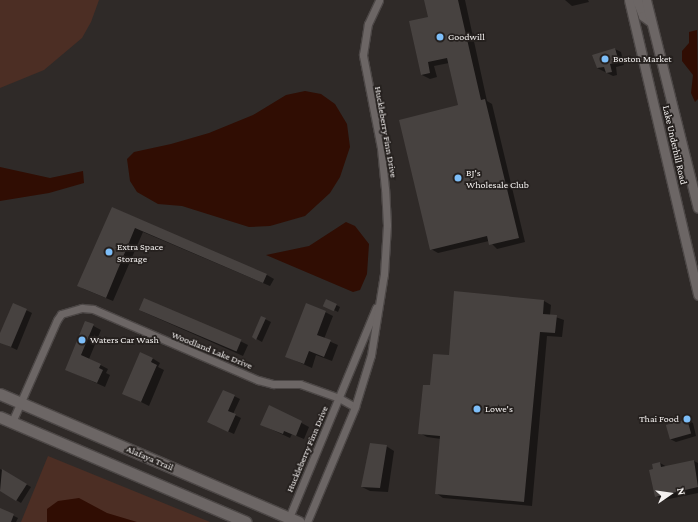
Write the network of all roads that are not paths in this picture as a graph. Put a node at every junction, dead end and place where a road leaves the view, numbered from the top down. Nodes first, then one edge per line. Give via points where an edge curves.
1 (379, 0) edge
2 (629, 0) edge
3 (637, 0) edge
4 (646, 0) edge
5 (651, 22) junction
6 (698, 208) edge
7 (696, 281) edge
8 (381, 295) junction
9 (698, 295) edge
10 (0, 394) edge
11 (339, 398) junction
12 (21, 402) junction
13 (355, 408) junction
14 (0, 417) edge
15 (12, 422) junction
16 (292, 521) edge
17 (246, 522) edge
18 (307, 522) edge

1 - 8 street, Huckleberry Finn Drive via 368,24 363,55 381,148 386,189 387,225
2 - 7 street, Lake Underhill Road
3 - 5 street via 643,16
4 - 5 street, Lake Underhill Road
5 - 6 street, Lake Underhill Road
7 - 9 street, Lake Underhill Road
8 - 11 street, Huckleberry Finn Drive
8 - 13 street, Huckleberry Finn Drive via 372,355
10 - 12 main road, Alafaya Trail
11 - 12 street, Woodland Lake Drive via 300,384 273,384 258,380 93,309 82,308 61,314 57,320
11 - 13 street, Woodland Lake Drive
11 - 16 street, Huckleberry Finn Drive
12 - 15 street, Woodland Lake Drive
12 - 16 main road, Alafaya Trail
13 - 18 street, Huckleberry Finn Drive
14 - 15 main road
15 - 17 main road

